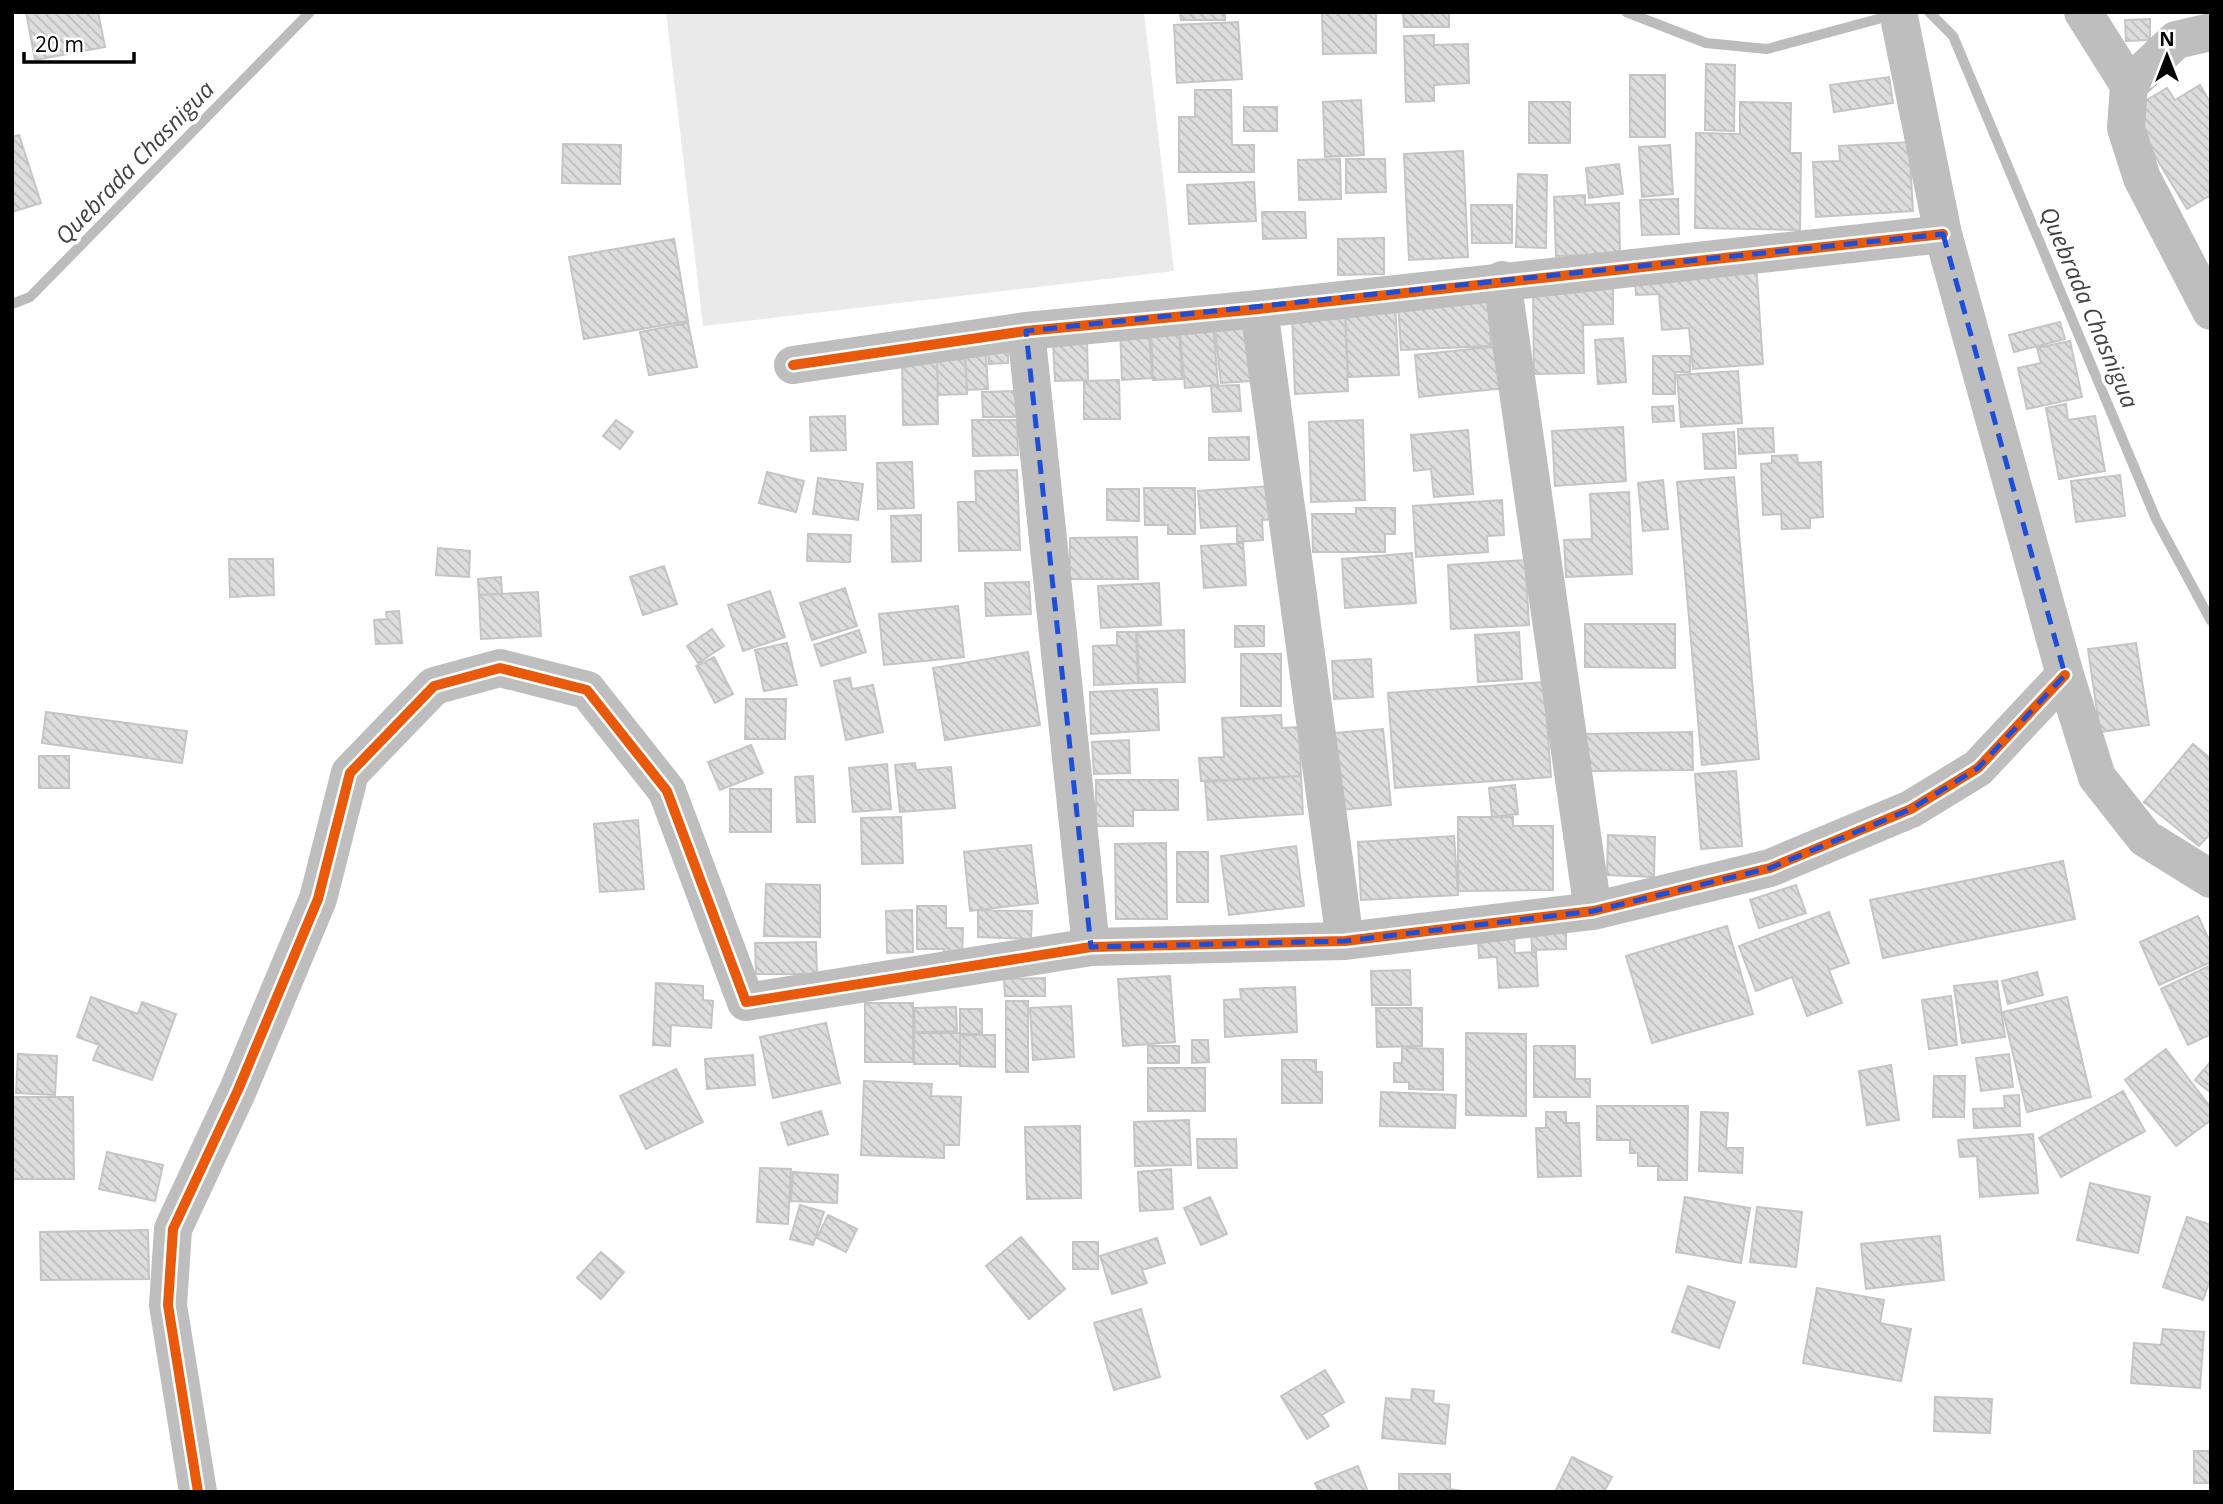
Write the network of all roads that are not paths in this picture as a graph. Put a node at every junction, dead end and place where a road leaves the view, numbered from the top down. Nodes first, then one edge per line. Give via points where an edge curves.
1 (2082, 12) edge
2 (1901, 29) edge
3 (2211, 32) edge
4 (2129, 85) junction
5 (1943, 234) junction
6 (1502, 280) junction
7 (1259, 309) junction
8 (2211, 311) edge
9 (1026, 331) junction
10 (793, 365) dead end
11 (2065, 676) junction
12 (2211, 879) edge
13 (1593, 911) junction
14 (1345, 941) junction
15 (1091, 947) junction
16 (198, 1492) edge

1 - 4 street
2 - 5 street
3 - 4 street via 2176,40
4 - 8 street via 2126,128 2142,178
5 - 6 street
5 - 11 street
6 - 7 street
6 - 13 street
7 - 9 street
7 - 14 street
9 - 10 street
9 - 15 street
11 - 12 street via 2097,777 2145,838
11 - 13 street via 1978,768 1911,809 1770,868
13 - 14 street
14 - 15 street
15 - 16 street via 746,1002 667,791 587,690 500,668 434,686 350,773 318,899 173,1230 168,1305

